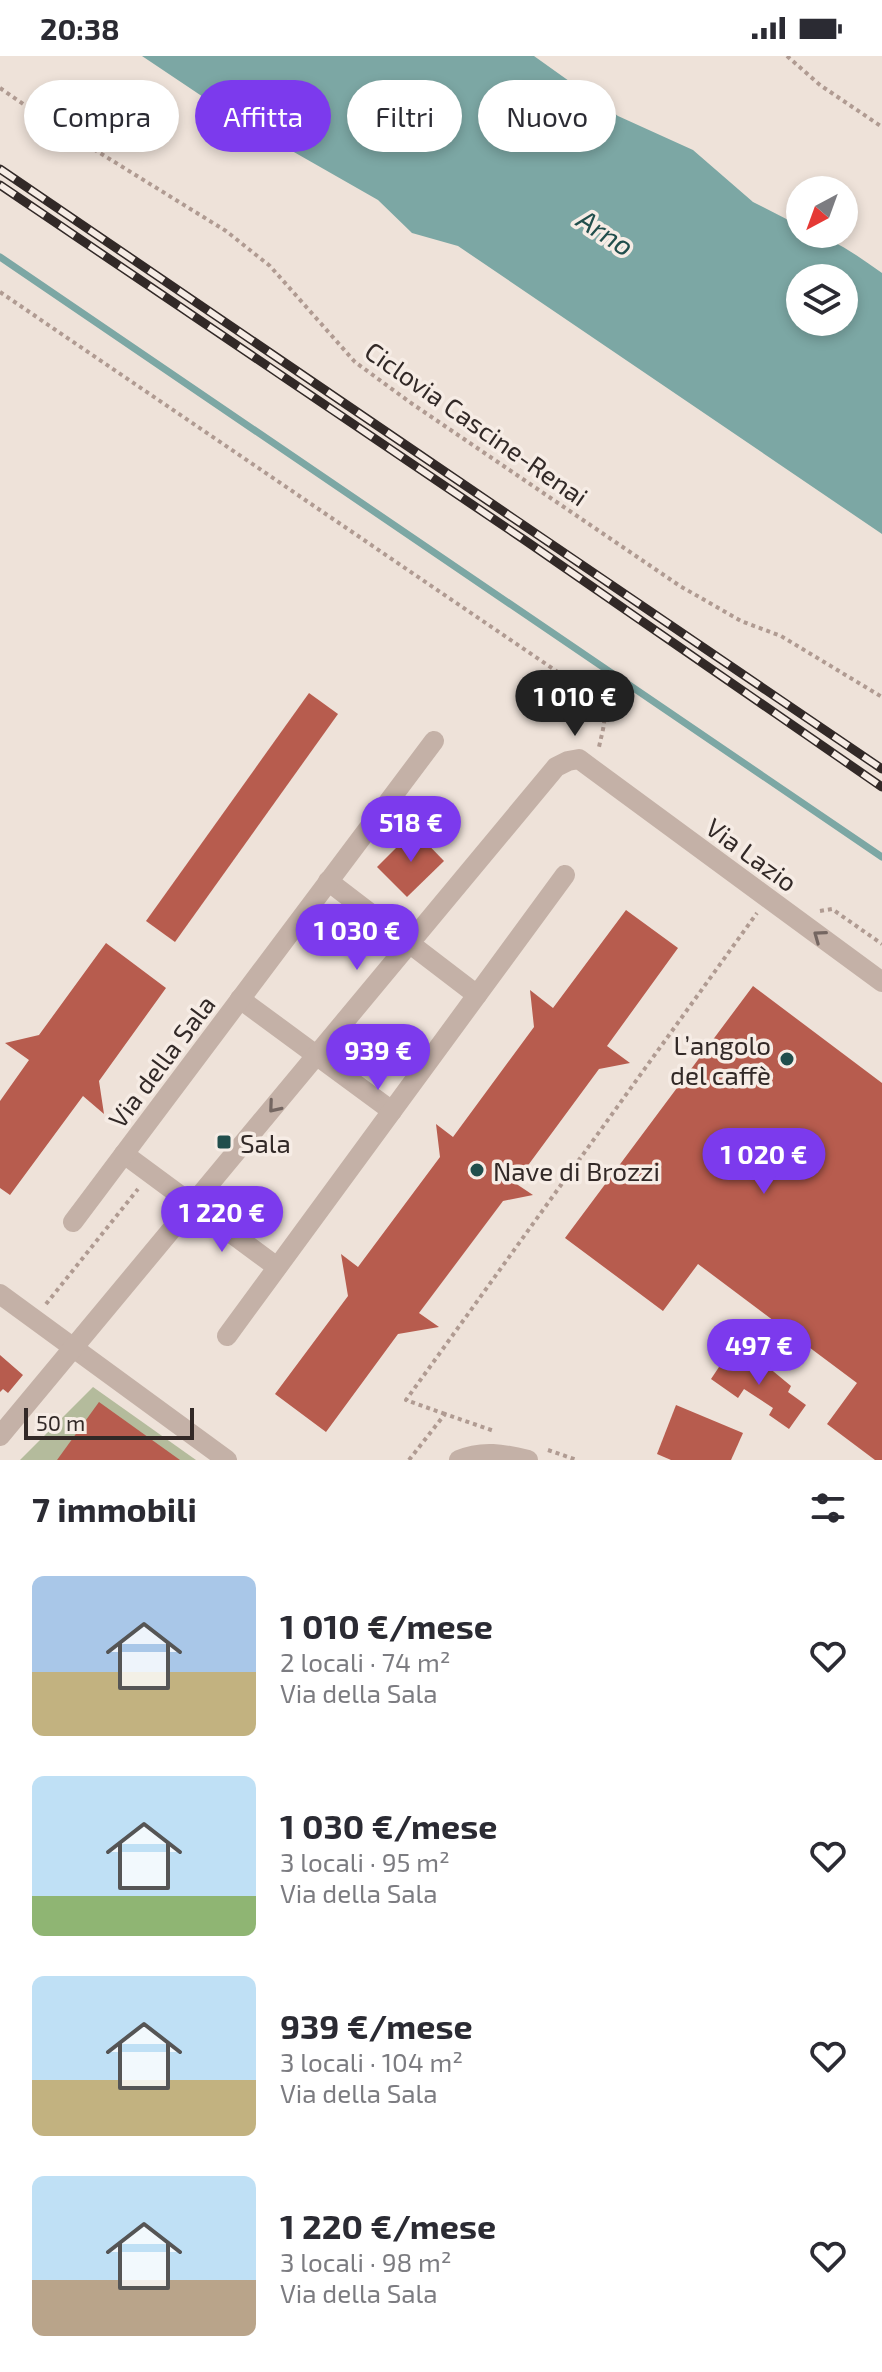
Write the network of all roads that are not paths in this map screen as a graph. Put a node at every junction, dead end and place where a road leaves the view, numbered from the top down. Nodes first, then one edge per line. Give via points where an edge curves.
1 (434, 741) dead end
2 (565, 875) dead end
3 (328, 881) junction
4 (410, 943) junction
5 (882, 982) edge
6 (477, 995) junction
7 (240, 999) junction
8 (317, 1055) junction
9 (392, 1111) junction
10 (124, 1154) junction
11 (193, 1205) junction
12 (73, 1222) dead end
13 (277, 1267) junction
14 (0, 1294) edge
15 (227, 1336) dead end
16 (74, 1349) junction
17 (0, 1436) edge
18 (227, 1460) edge
19 (459, 1460) edge
20 (528, 1460) edge

1 - 3 street, Via della Sala
2 - 6 street
3 - 4 street
3 - 7 street, Via della Sala
5 -> 4 street, Via Lazio via 579,759 556,767
4 - 6 street
4 - 8 street
6 - 9 street
7 - 8 street, Via della Sala
7 - 10 street, Via della Sala
8 - 9 street, Via della Sala
8 -> 11 street
9 - 13 street
10 - 11 street, Via della Sala
10 - 12 street, Via della Sala
11 - 13 street, Via della Sala
11 - 16 street
13 - 15 street
14 - 16 street
16 - 17 street
16 - 18 street
19 - 20 street via 485,1453

